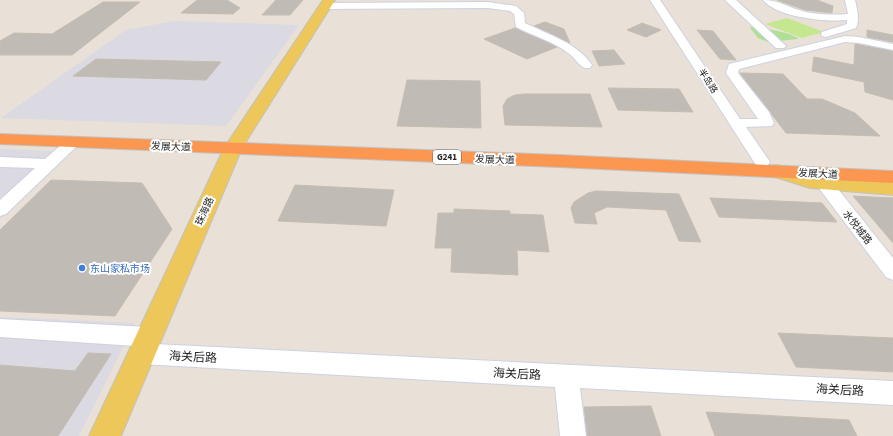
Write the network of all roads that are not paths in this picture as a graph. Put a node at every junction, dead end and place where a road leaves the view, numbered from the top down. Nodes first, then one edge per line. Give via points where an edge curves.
1 (655, 0) edge
2 (730, 0) edge
3 (768, 0) edge
4 (850, 0) edge
5 (488, 2) edge
6 (330, 3) edge
7 (853, 16) junction
8 (780, 46) junction
9 (893, 46) edge
10 (756, 52) dead end
11 (586, 65) dead end
12 (736, 123) junction
13 (0, 132) edge
14 (0, 139) edge
15 (72, 142) junction
16 (238, 145) junction
17 (0, 162) edge
18 (48, 164) junction
19 (769, 166) junction
20 (893, 169) edge
21 (893, 177) edge
22 (824, 183) junction
23 (893, 188) edge
24 (7, 197) edge
25 (0, 210) edge
26 (893, 272) edge
27 (0, 328) edge
28 (146, 348) junction
29 (566, 376) junction
30 (893, 393) edge
31 (105, 436) edge
32 (115, 436) edge
33 (573, 436) edge

1 - 12 street, 半岛路
2 - 8 street
3 - 7 street via 805,15 825,18
4 - 7 street
5 - 6 street
5 - 11 street via 513,8 519,13 520,25 573,49
6 - 16 main road, 珠海路
7 - 8 street via 852,26 847,29
8 - 10 street
9 - 12 street via 845,39 733,67 732,73 764,115 767,123
12 - 19 street, 半岛路
13 - 16 highway, 发展大道 / G241
14 - 15 highway, 发展大道 / G241
15 - 16 highway, 发展大道 / G241
15 - 18 street
16 - 19 highway, 发展大道 / G241
16 - 28 main road, 珠海路
17 - 18 street
18 - 24 street
19 - 20 highway, 发展大道 / G241
19 - 21 highway, 发展大道 / G241
19 - 22 main road via 810,182
22 - 23 main road
22 - 26 street, 水悦城路
24 - 25 street
27 - 28 street, 海关后路
28 - 29 street, 海关后路
28 - 31 main road, 珠海路
28 - 32 main road, 珠海路
29 - 30 street, 海关后路
29 - 33 street

